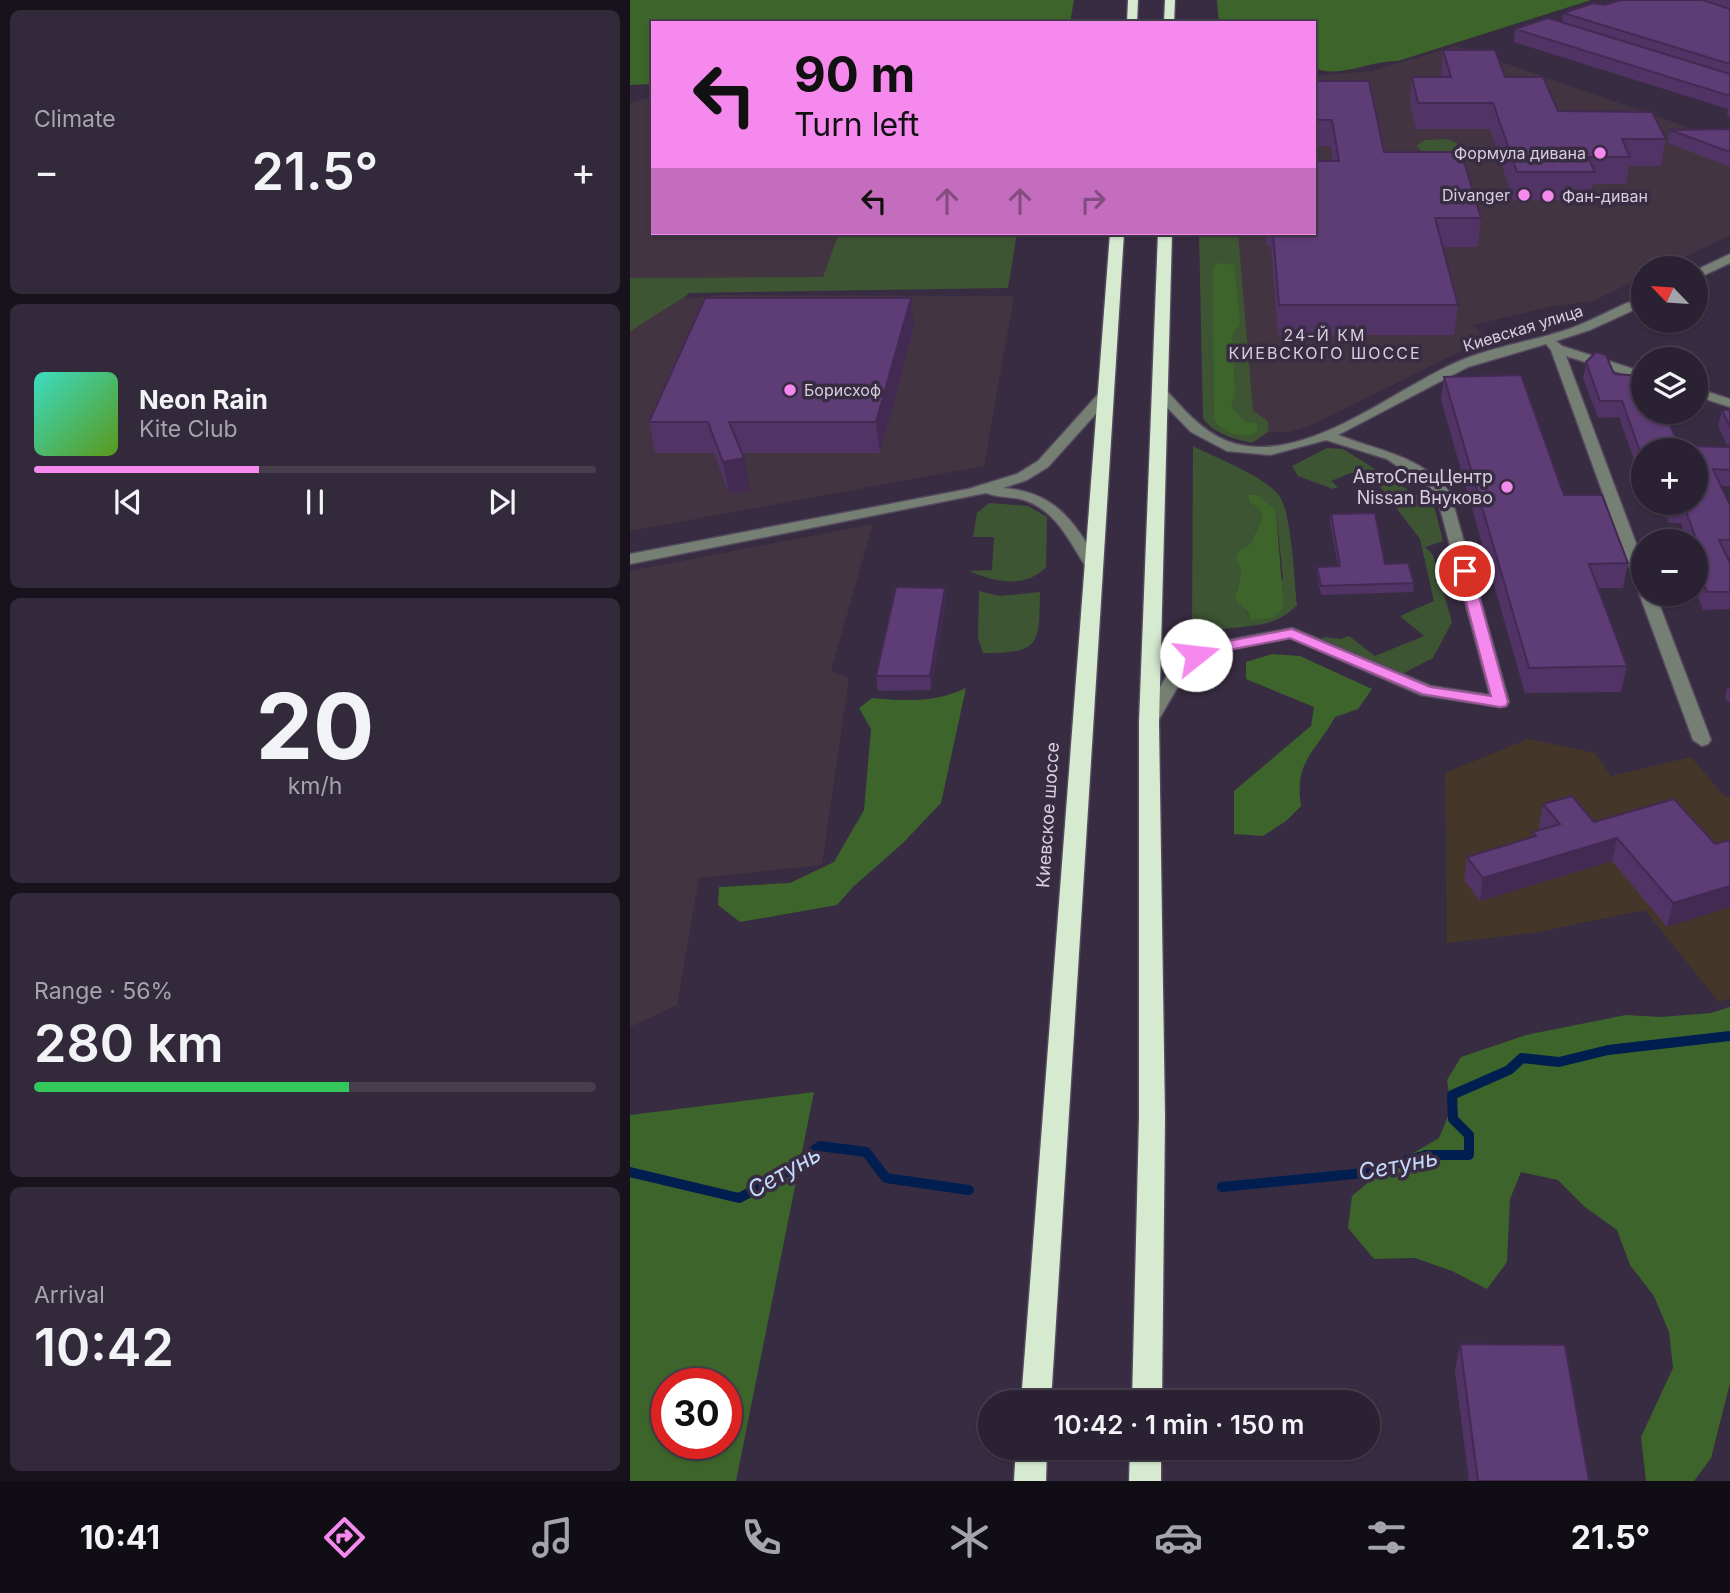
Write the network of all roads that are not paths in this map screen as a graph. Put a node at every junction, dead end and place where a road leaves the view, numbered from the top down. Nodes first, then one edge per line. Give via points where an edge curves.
1 (1133, 0) edge
2 (1170, 0) edge
3 (1132, 21) edge
4 (1169, 21) edge
5 (1117, 235) edge
6 (1165, 235) edge
7 (1730, 258) edge
8 (1708, 269) edge
9 (1631, 308) edge
10 (1552, 344) junction
11 (1631, 372) edge
12 (1160, 392) junction
13 (1106, 394) junction
14 (1708, 396) edge
15 (1730, 402) edge
16 (1330, 437) junction
17 (971, 493) junction
18 (1631, 551) edge
19 (630, 559) edge
20 (1094, 568) junction
21 (1652, 606) edge
22 (1149, 722) junction
23 (1702, 740) dead end
24 (1036, 1390) edge
25 (1147, 1390) edge
26 (1031, 1460) edge
27 (1146, 1460) edge
28 (1030, 1481) edge
29 (1146, 1481) edge

1 - 3 highway
2 - 4 highway
5 - 13 highway, Киевское шоссе
6 - 12 highway
7 - 8 street
9 - 10 street, Киевская улица
10 - 11 street
10 - 16 street, Киевская улица via 1528,342 1465,363
10 - 18 street
12 - 16 street, Киевская улица via 1181,417 1218,445 1276,449
12 - 22 highway
13 - 17 street via 1043,464 1022,477
13 - 20 highway, Киевское шоссе
14 - 15 street
16 - 22 street via 1384,453 1443,492 1500,702 1427,691 1292,633 1196,655 1180,668
17 - 19 street
17 - 20 street via 1014,492 1042,501 1064,523
20 - 24 highway, Киевское шоссе
21 - 23 street
22 - 25 highway via 1152,1118
26 - 28 highway
27 - 29 highway

